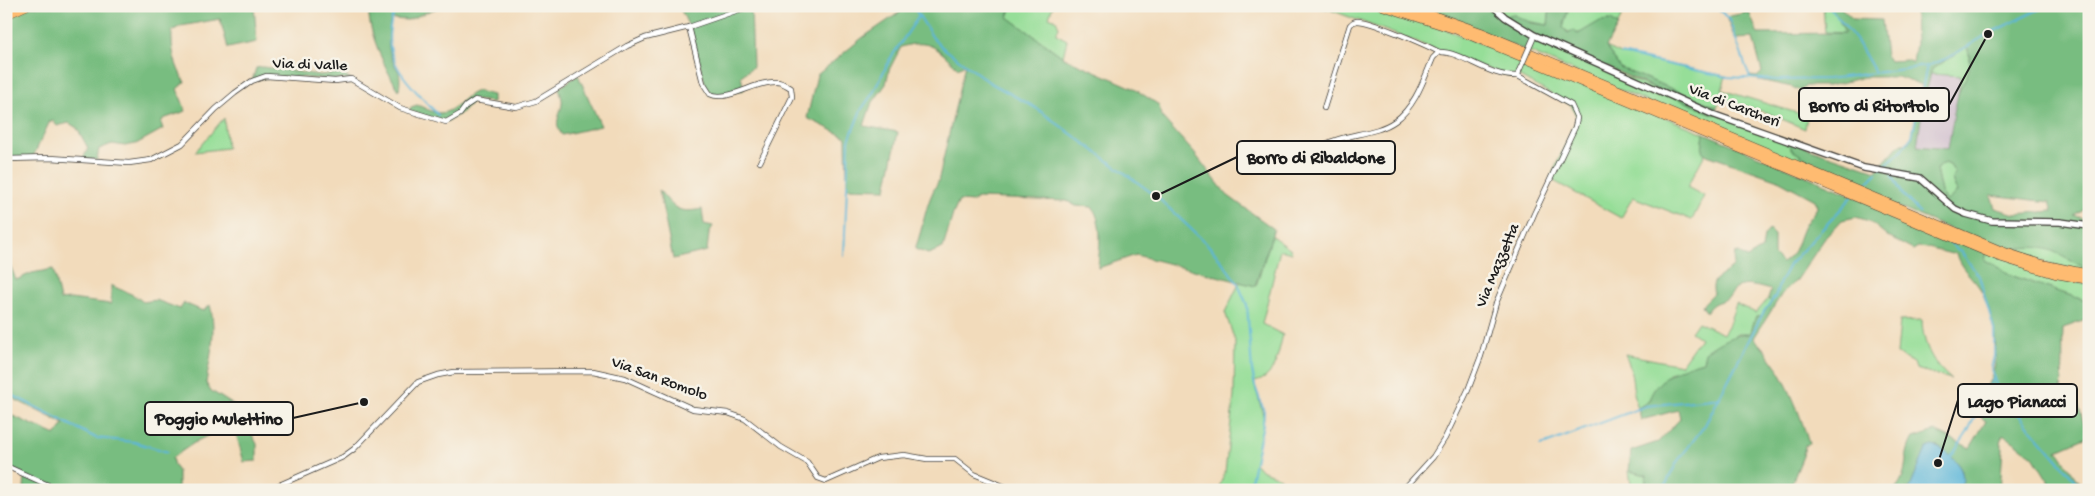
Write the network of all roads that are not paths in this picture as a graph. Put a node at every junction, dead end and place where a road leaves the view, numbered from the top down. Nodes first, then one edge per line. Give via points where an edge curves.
1 (26, 6) edge
2 (750, 6) edge
3 (1382, 6) edge
4 (1407, 6) edge
5 (1493, 6) edge
6 (6, 15) edge
7 (689, 27) junction
8 (1534, 37) junction
9 (1439, 52) junction
10 (1518, 74) junction
11 (1324, 108) dead end
12 (6, 160) edge
13 (760, 162) dead end
14 (1304, 168) dead end
15 (2089, 226) edge
16 (2043, 271) junction
17 (2089, 274) edge
18 (2089, 280) edge
19 (2089, 284) edge
20 (6, 466) edge
21 (59, 490) edge
22 (268, 490) edge
23 (1013, 490) edge
24 (1403, 490) edge

1 - 6 highway
2 - 7 street, Via di Valle
3 - 16 highway via 1457,30 1987,252
4 - 17 highway via 1481,32 2002,250 2042,264
5 - 8 street, Via di Carcheri
7 - 12 street, Via di Valle via 627,46 536,101 516,107 475,100 446,122 400,108 351,79 266,76 235,93 182,144 151,160 129,163 50,158
7 - 13 street via 703,83 710,94 720,96 766,82 777,82 791,88 792,97
8 - 10 street, bridge
8 - 15 street, Via di Carcheri via 1720,117 1864,168 1920,178 1955,209 1966,214 1992,221 2060,222
9 - 10 street via 1450,53 1507,76
9 - 11 street via 1369,24 1353,22
9 - 14 street via 1408,108 1398,119 1384,128 1324,144 1311,155
10 - 24 street, Via Mazzetta via 1571,105 1577,118 1575,127 1496,303 1468,390 1433,457
16 - 18 highway
16 - 19 highway via 2058,279
20 - 21 street
22 - 23 street, Via San Romolo via 343,457 418,382 454,372 593,371 625,378 693,409 745,418 806,462 818,478 826,481 878,458 904,455 955,459 974,474

